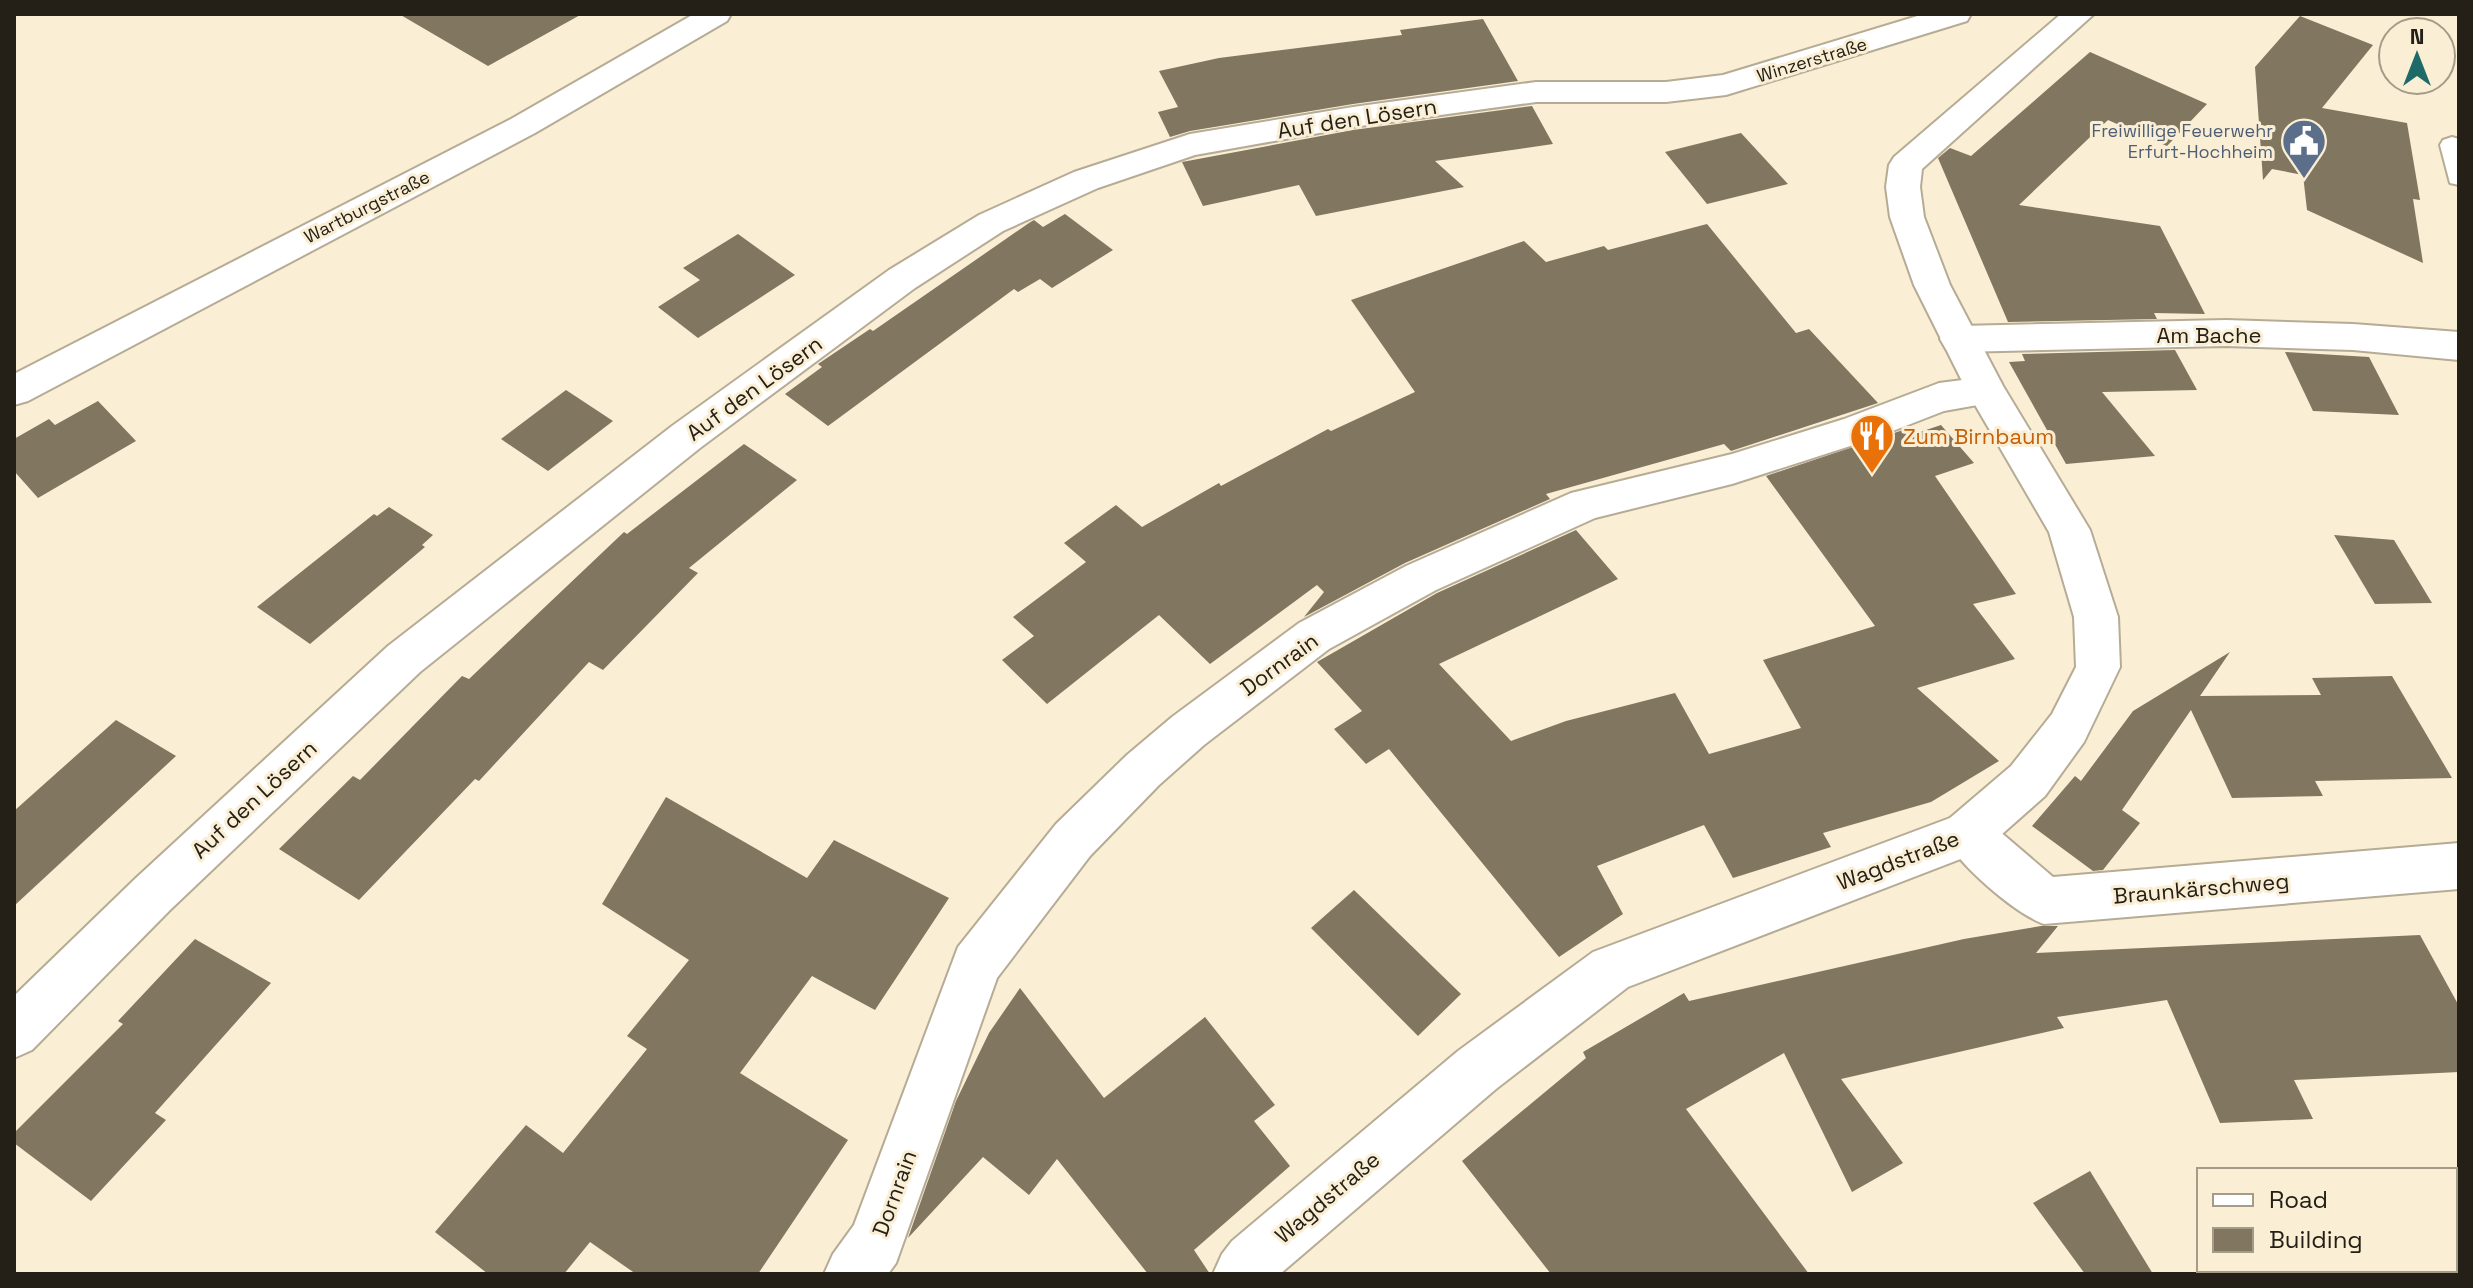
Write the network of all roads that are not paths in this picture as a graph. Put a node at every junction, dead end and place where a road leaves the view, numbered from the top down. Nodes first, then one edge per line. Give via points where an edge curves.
1 (716, 14) edge
2 (1956, 14) edge
3 (2079, 14) edge
4 (1666, 92) joint
5 (2452, 145) dead end
6 (2459, 177) edge
7 (1959, 339) junction
8 (2459, 346) edge
9 (14, 391) edge
10 (1986, 391) junction
11 (1967, 834) junction
12 (2459, 866) edge
13 (14, 1032) edge
14 (876, 1264) edge
15 (1242, 1274) edge

1 - 9 street, Wartburgstraße via 523,126
2 - 4 street, Winzerstraße via 1740,82
3 - 7 street, Wagdstraße via 1906,165 1907,217
4 - 13 street, Auf den Lösern via 1536,92 1190,145 1086,180 991,223 902,279 686,437 404,659
5 - 6 lane
7 - 8 street, Am Bache via 2226,333
7 - 10 street, Wagdstraße
10 - 11 street, Wagdstraße via 2069,530 2096,617 2098,667 2068,728 2028,781
10 - 14 street, Dornrain via 1939,397 1732,469 1586,504 1421,578 1314,636 1188,731 1073,840 976,964
11 - 12 street, Braunkärschweg via 2044,901
11 - 15 street, Wagdstraße via 1611,969 1477,1070

